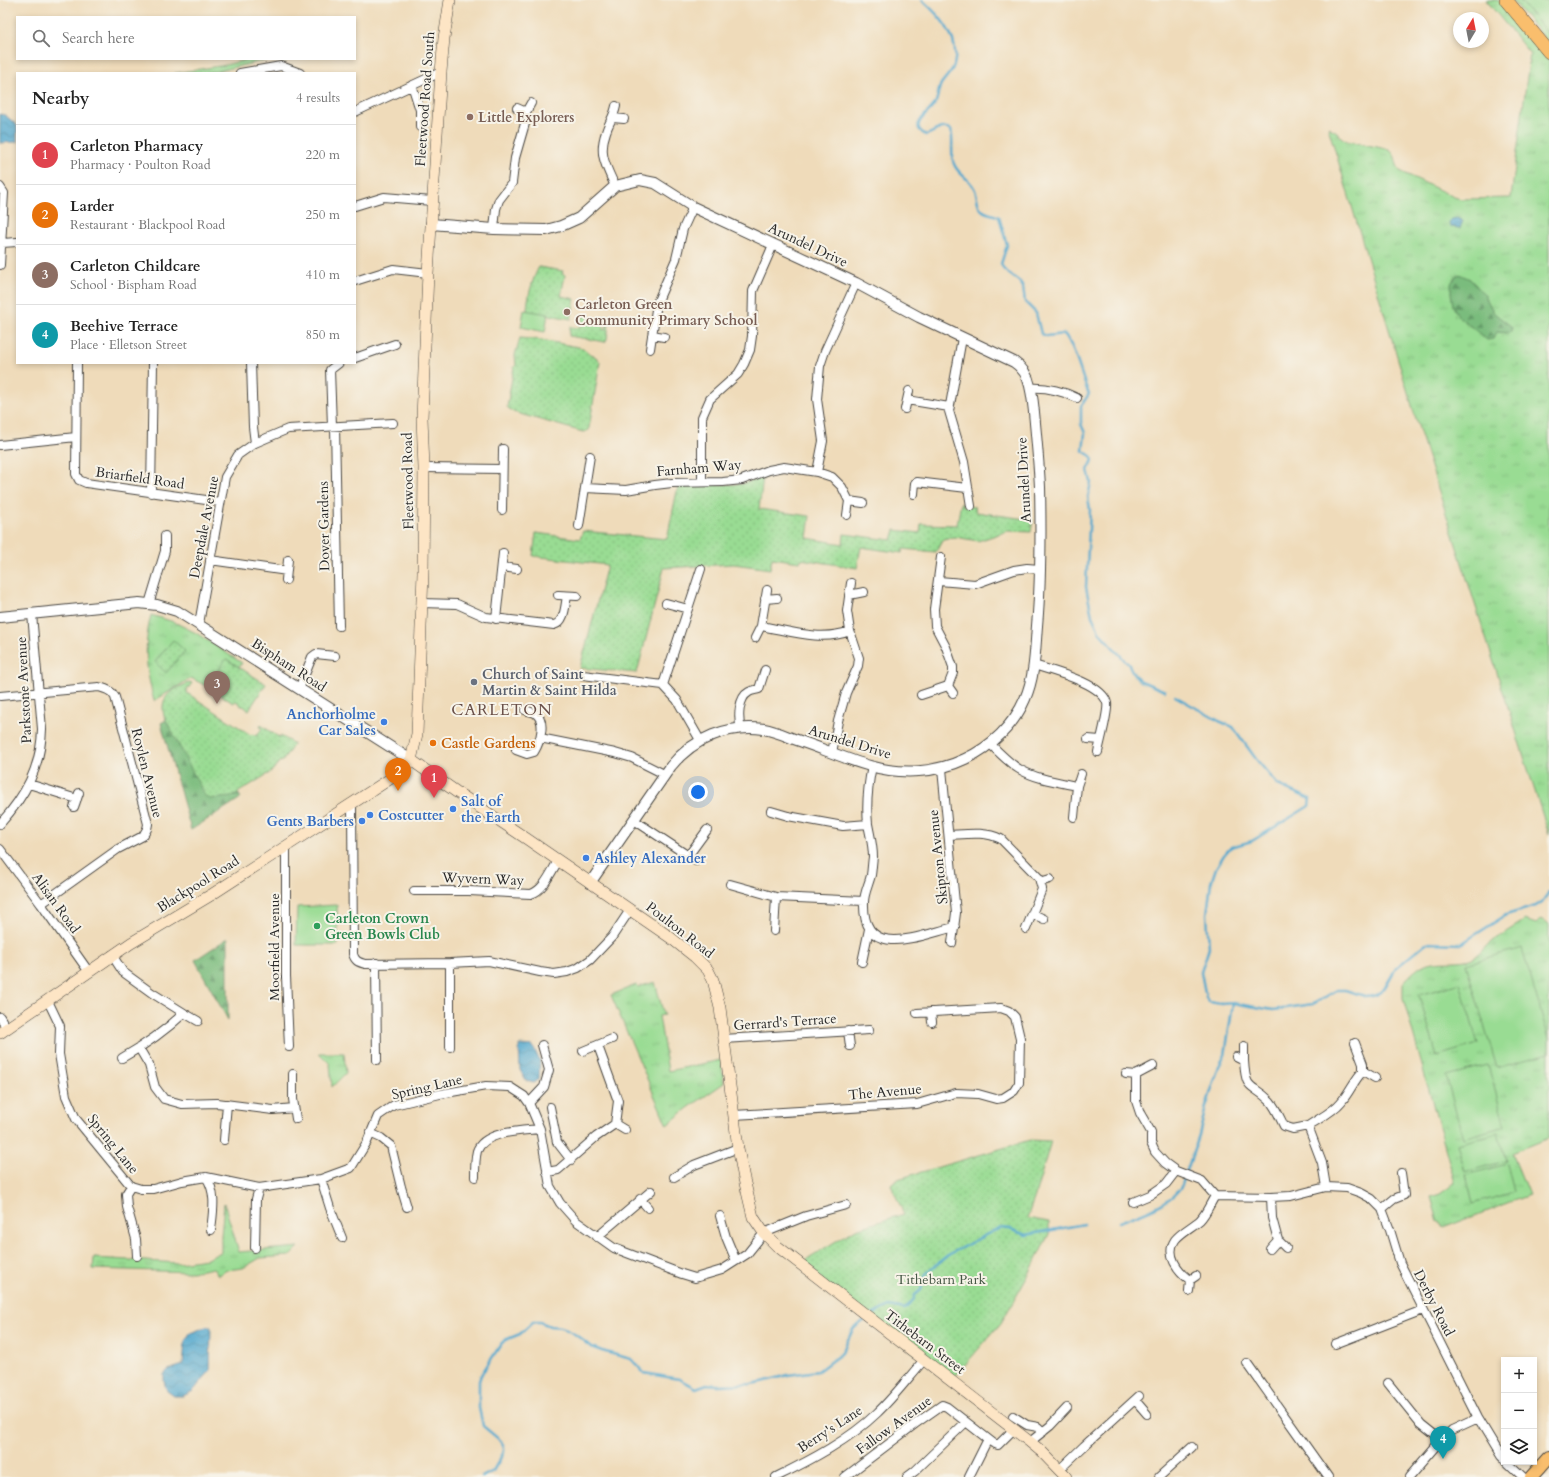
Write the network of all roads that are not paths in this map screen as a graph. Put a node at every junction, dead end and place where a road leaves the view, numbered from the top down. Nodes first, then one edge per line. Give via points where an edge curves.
1 (450, 0) edge
2 (1506, 0) edge
3 (1549, 52) edge
4 (246, 72) edge
5 (297, 72) edge
6 (441, 72) junction
7 (412, 85) junction
8 (530, 103) dead end
9 (616, 106) dead end
10 (517, 108) dead end
11 (356, 112) edge
12 (526, 112) junction
13 (613, 118) junction
14 (624, 120) dead end
15 (420, 127) dead end
16 (615, 186) junction
17 (0, 187) edge
18 (432, 201) junction
19 (356, 206) edge
20 (693, 207) junction
21 (431, 224) junction
22 (494, 229) junction
23 (16, 242) edge
24 (2, 243) junction
25 (773, 245) junction
26 (0, 265) edge
27 (428, 273) junction
28 (356, 281) edge
29 (856, 283) junction
30 (652, 335) junction
31 (664, 337) dead end
32 (962, 338) junction
33 (395, 344) dead end
34 (650, 349) dead end
35 (356, 358) edge
36 (77, 364) edge
37 (154, 364) edge
38 (252, 364) edge
39 (338, 364) edge
40 (1031, 388) junction
41 (909, 391) dead end
42 (1077, 398) dead end
43 (907, 400) junction
44 (949, 407) junction
45 (905, 409) dead end
46 (393, 423) dead end
47 (333, 426) junction
48 (76, 437) junction
49 (255, 443) junction
50 (0, 445) edge
51 (503, 449) dead end
52 (590, 456) dead end
53 (424, 468) junction
54 (502, 469) junction
55 (817, 472) junction
56 (702, 482) junction
57 (585, 488) junction
58 (967, 488) junction
59 (151, 493) junction
60 (914, 494) dead end
61 (849, 501) junction
62 (220, 502) junction
63 (863, 503) dead end
64 (971, 506) dead end
65 (502, 510) dead end
66 (847, 515) dead end
67 (578, 526) dead end
68 (165, 536) dead end
69 (503, 553) dead end
70 (941, 557) dead end
71 (210, 560) junction
72 (288, 560) dead end
73 (502, 567) junction
74 (517, 568) dead end
75 (701, 569) dead end
76 (1040, 569) junction
77 (287, 571) junction
78 (286, 580) dead end
79 (939, 581) junction
80 (851, 583) dead end
81 (767, 590) dead end
82 (864, 592) dead end
83 (558, 595) dead end
84 (849, 595) junction
85 (567, 596) junction
86 (577, 596) dead end
87 (777, 598) dead end
88 (765, 599) junction
89 (421, 603) junction
90 (666, 603) dead end
91 (149, 604) junction
92 (688, 609) junction
93 (32, 614) junction
94 (0, 617) edge
95 (496, 619) junction
96 (199, 624) junction
97 (339, 626) dead end
98 (761, 626) junction
99 (850, 631) junction
100 (755, 638) dead end
101 (335, 656) dead end
102 (1034, 665) junction
103 (765, 670) dead end
104 (575, 674) dead end
105 (663, 684) junction
106 (299, 689) junction
107 (40, 693) junction
108 (921, 695) dead end
109 (0, 696) edge
110 (525, 710) dead end
111 (740, 729) junction
112 (540, 738) junction
113 (1088, 739) dead end
114 (700, 740) junction
115 (1100, 740) junction
116 (990, 744) junction
117 (516, 750) dead end
118 (832, 752) junction
119 (1098, 752) dead end
120 (411, 760) junction
121 (872, 766) junction
122 (942, 769) junction
123 (664, 774) junction
124 (1081, 774) dead end
125 (29, 784) junction
126 (1077, 786) junction
127 (352, 803) junction
128 (74, 807) dead end
129 (771, 812) dead end
130 (1074, 817) dead end
131 (634, 820) junction
132 (0, 824) edge
133 (868, 824) junction
134 (706, 830) dead end
135 (949, 835) junction
136 (286, 847) junction
137 (0, 849) edge
138 (688, 856) junction
139 (558, 861) junction
140 (696, 861) dead end
141 (1050, 879) dead end
142 (1040, 882) junction
143 (590, 883) junction
144 (730, 884) dead end
145 (749, 890) junction
146 (414, 891) dead end
147 (743, 897) dead end
148 (776, 897) junction
149 (864, 900) junction
150 (41, 904) junction
151 (630, 910) junction
152 (1033, 914) junction
153 (1044, 919) dead end
154 (955, 926) junction
155 (869, 929) junction
156 (1026, 929) dead end
157 (774, 931) dead end
158 (952, 943) dead end
159 (112, 955) junction
160 (862, 962) dead end
161 (376, 963) junction
162 (450, 964) junction
163 (89, 972) junction
164 (48, 1001) junction
165 (184, 1012) junction
166 (931, 1012) junction
167 (917, 1013) dead end
168 (0, 1017) edge
169 (198, 1021) dead end
170 (932, 1022) dead end
171 (868, 1030) dead end
172 (4, 1031) edge
173 (848, 1031) junction
174 (612, 1039) dead end
175 (723, 1039) junction
176 (1355, 1043) dead end
177 (542, 1045) dead end
178 (598, 1046) junction
179 (850, 1046) dead end
180 (1244, 1046) dead end
181 (289, 1047) dead end
182 (450, 1047) dead end
183 (139, 1048) junction
184 (583, 1051) dead end
185 (1236, 1057) dead end
186 (122, 1058) dead end
187 (376, 1060) dead end
188 (1244, 1061) junction
189 (1153, 1066) dead end
190 (1363, 1071) junction
191 (293, 1074) dead end
192 (1126, 1074) dead end
193 (1136, 1075) junction
194 (1375, 1078) dead end
195 (227, 1104) junction
196 (529, 1104) junction
197 (550, 1107) dead end
198 (294, 1108) junction
199 (734, 1115) junction
200 (296, 1119) dead end
201 (615, 1124) junction
202 (1308, 1126) junction
203 (540, 1129) junction
204 (625, 1130) dead end
205 (370, 1133) junction
206 (224, 1140) dead end
207 (738, 1148) junction
208 (571, 1160) junction
209 (547, 1172) junction
210 (1178, 1172) junction
211 (1401, 1173) dead end
212 (474, 1176) dead end
213 (674, 1177) dead end
214 (206, 1178) junction
215 (321, 1179) junction
216 (131, 1186) junction
217 (1326, 1187) junction
218 (260, 1188) junction
219 (650, 1191) dead end
220 (1215, 1196) junction
221 (1271, 1197) junction
222 (640, 1199) junction
223 (1133, 1202) dead end
224 (846, 1204) dead end
225 (407, 1207) dead end
226 (648, 1208) dead end
227 (1382, 1209) junction
228 (720, 1216) dead end
229 (211, 1230) dead end
230 (764, 1233) junction
231 (597, 1237) junction
232 (342, 1238) dead end
233 (1278, 1240) junction
234 (255, 1248) dead end
235 (1286, 1248) dead end
236 (1270, 1249) dead end
237 (137, 1256) dead end
238 (736, 1261) junction
239 (1189, 1291) dead end
240 (1423, 1310) junction
241 (1335, 1344) dead end
242 (924, 1360) junction
243 (1247, 1363) dead end
244 (1388, 1383) dead end
245 (1068, 1408) dead end
246 (1147, 1414) dead end
247 (1013, 1416) dead end
248 (1478, 1418) junction
249 (966, 1422) junction
250 (1014, 1429) junction
251 (1043, 1432) junction
252 (988, 1439) junction
253 (1441, 1440) junction
254 (1030, 1442) junction
255 (1192, 1447) dead end
256 (1501, 1457) edge
257 (1549, 1457) edge
258 (1510, 1465) edge
259 (1062, 1474) edge
260 (1164, 1476) edge
261 (776, 1477) edge
262 (845, 1477) edge
263 (907, 1477) edge
264 (969, 1477) edge
265 (1328, 1477) edge
266 (1409, 1477) edge
267 (1523, 1477) edge
268 (1531, 1477) edge

1 - 6 main road, Fleetwood Road South
2 - 3 highway
4 - 5 street via 281,66
6 - 7 street
6 - 18 main road, Fleetwood Road South
7 - 11 street
7 - 15 street via 420,110
8 - 12 street
9 - 13 street
10 - 12 street
12 - 22 street via 515,158 512,184 499,200
13 - 14 street
13 - 16 street via 606,132 602,153
16 - 20 street, Arundel Drive via 640,180 655,183
16 - 22 street, Arundel Drive via 579,218 561,226 536,231
17 - 24 street via 4,193
18 - 19 street via 384,197
18 - 21 main road, Fleetwood Road
20 - 25 street, Arundel Drive
20 - 30 street via 683,229 676,259 657,303
21 - 22 street, Arundel Drive
21 - 27 main road, Fleetwood Road
23 - 24 street
24 - 26 street
25 - 29 street, Arundel Drive
25 - 56 street via 753,291 750,350 738,374 710,399 702,417
27 - 28 street via 393,269
27 - 53 main road, Fleetwood Road via 422,418
29 - 32 street, Arundel Drive
29 - 55 street via 820,366 817,399 823,441
30 - 31 street
30 - 34 street
32 - 40 street, Arundel Drive via 1017,364 1024,370
32 - 44 street
33 - 35 street
36 - 48 street, Briarfield Road
37 - 59 street
38 - 49 street
39 - 47 street, Dover Gardens via 330,370
40 - 42 street via 1050,388
40 - 76 street, Arundel Drive via 1039,464
41 - 43 street
43 - 44 street
43 - 45 street
44 - 58 street via 964,462
46 - 47 street, Deepdale Avenue
47 - 49 street, Deepdale Avenue via 288,430
47 - 97 street, Dover Gardens
48 - 50 street
48 - 59 street, Briarfield Road via 76,474 79,480 86,484
49 - 62 street, Deepdale Avenue via 238,455 232,465 225,477
51 - 54 street
52 - 57 street
53 - 54 street
53 - 89 main road, Fleetwood Road
54 - 65 street
55 - 56 street, Farnham Way via 784,467 742,480
55 - 61 street, Farnham Way via 837,482
56 - 57 street, Farnham Way via 626,490
57 - 67 street
58 - 60 street via 917,482
58 - 64 street
59 - 62 street, Briarfield Road
61 - 63 street
61 - 66 street
62 - 71 street, Deepdale Avenue
68 - 91 street via 165,552
69 - 73 street
70 - 79 street
71 - 77 street
71 - 96 street, Deepdale Avenue
72 - 77 street
73 - 74 street
73 - 95 street
75 - 92 street
76 - 79 street via 1014,570 976,584
76 - 102 street, Arundel Drive
77 - 78 street
79 - 108 street via 934,609 935,626 953,667 951,689
80 - 84 street
81 - 88 street
82 - 84 street
83 - 85 street
84 - 99 street via 847,611
85 - 86 street
85 - 95 street via 563,615 558,624
87 - 88 street
88 - 98 street
89 - 95 street via 457,604
89 - 120 main road, Fleetwood Road via 417,734
90 - 92 street
91 - 93 street, Bispham Road
91 - 96 street, Bispham Road via 177,611
92 - 105 street
93 - 94 street, Bispham Road
93 - 107 street, Parkstone Avenue
96 - 106 street, Bispham Road
98 - 99 street via 809,635 833,636
98 - 100 street
99 - 118 street via 859,658 858,666 846,693
101 - 106 street via 316,654 312,657
102 - 115 street via 1084,682 1104,694 1108,704
102 - 116 street, Arundel Drive via 1028,691 1019,712
103 - 111 street via 759,689 750,691 744,698 738,720
104 - 105 street
105 - 114 street via 677,700
106 - 120 street, Bispham Road
107 - 109 street
107 - 125 street, Parkstone Avenue via 42,739
107 - 150 street, Roylen Avenue via 99,687 113,693 148,824 143,836 118,849
110 - 112 street via 534,713 540,720
111 - 114 street, Arundel Drive
111 - 118 street, Arundel Drive via 766,729
112 - 117 street via 534,752 527,754
112 - 123 street via 615,753 632,758
113 - 115 street
114 - 123 street, Arundel Drive via 679,756
115 - 119 street
116 - 122 street, Arundel Drive via 976,754
116 - 126 street via 1023,771
118 - 121 street, Arundel Drive
120 - 127 main road, Blackpool Road via 396,775
120 - 139 main road, Poulton Road
121 - 122 street, Arundel Drive via 916,772
121 - 133 street via 867,793
122 - 135 street, Skipton Avenue
123 - 131 street, Arundel Drive
124 - 126 street
125 - 128 street via 78,796
125 - 132 street, Parkstone Avenue via 17,805
126 - 130 street
127 - 136 main road, Blackpool Road
127 - 161 street via 353,954 359,962
129 - 133 street via 787,820 843,826
131 - 138 street
131 - 143 street, Arundel Drive
133 - 149 street via 873,855
134 - 138 street
135 - 142 street via 994,835 1025,862
135 - 154 street, Skipton Avenue
136 - 159 main road, Blackpool Road
136 - 181 street, Moorfield Avenue
137 - 150 street, Alisan Road
138 - 140 street
139 - 143 main road, Poulton Road
139 - 146 street, Wyvern Way via 541,887 531,894
141 - 142 street
142 - 152 street via 1042,889
143 - 151 main road, Poulton Road
144 - 145 street
145 - 147 street
145 - 148 street
148 - 149 street
148 - 157 street
149 - 155 street via 865,919
150 - 163 street, Alisan Road
151 - 162 street via 612,937 590,960 567,972 554,974 489,961
151 - 175 main road, Poulton Road via 671,938 708,970 720,1008
152 - 153 street
152 - 156 street
154 - 155 street via 897,940 880,938
154 - 158 street, Skipton Avenue
155 - 160 street
159 - 163 main road, Blackpool Road
159 - 165 street via 123,972
161 - 162 street
161 - 187 street
162 - 182 street
163 - 164 main road, Blackpool Road
164 - 172 main road, Blackpool Road
164 - 216 street, Spring Lane via 60,1026 59,1054 66,1096 76,1119
165 - 169 street
165 - 183 street via 170,1026
166 - 167 street, The Avenue
166 - 170 street
166 - 199 street, The Avenue via 1001,1008 1012,1014 1020,1038 1018,1087 1008,1096 996,1099 960,1093 917,1104
168 - 172 street
171 - 173 street, Gerrard's Terrace
173 - 175 street, Gerrard's Terrace
173 - 179 street, Gerrard's Terrace
174 - 178 street
175 - 199 main road, Poulton Road
176 - 190 street
177 - 196 street via 549,1070 544,1087
178 - 184 street
178 - 201 street via 618,1101
180 - 188 street
183 - 186 street
183 - 195 street via 155,1087 164,1098 182,1104
185 - 188 street
188 - 202 street via 1247,1084 1271,1102 1284,1126 1293,1129
189 - 193 street
190 - 194 street
190 - 202 street via 1355,1078 1351,1090 1340,1104
191 - 198 street
192 - 193 street
193 - 210 street via 1136,1101 1140,1114 1151,1132 1151,1143 1165,1163
195 - 198 street via 273,1110
195 - 206 street
196 - 203 street, Spring Lane
196 - 205 street, Spring Lane via 524,1096 510,1087 486,1086 440,1094 394,1105 378,1116
197 - 208 street via 557,1142
198 - 200 street
199 - 207 main road, Poulton Road
201 - 204 street
201 - 208 street
202 - 217 street via 1322,1163
203 - 209 street, Spring Lane
203 - 212 street via 494,1135 485,1141 477,1150
205 - 215 street, Spring Lane via 351,1168
205 - 225 street via 391,1146
207 - 213 street via 694,1165
207 - 230 main road, Poulton Road via 753,1218
208 - 209 street via 558,1170
209 - 231 street, Spring Lane via 550,1186 560,1203 576,1221
210 - 220 street via 1202,1181
210 - 223 street via 1150,1195
211 - 227 street via 1404,1195
214 - 216 street, Spring Lane via 182,1180 153,1189
214 - 218 street, Spring Lane
214 - 229 street via 214,1200
215 - 218 street, Spring Lane
215 - 232 street
216 - 237 street via 126,1194 127,1207 136,1239
217 - 221 street, Derby Road via 1291,1196
217 - 227 street, Derby Road via 1347,1188 1361,1193
218 - 234 street via 256,1199
219 - 222 street
220 - 221 street, Derby Road
220 - 239 street via 1201,1219 1176,1240 1171,1249 1172,1258 1183,1275 1193,1278
221 - 233 street via 1272,1218
222 - 226 street
222 - 231 street
224 - 230 street via 806,1216
227 - 240 street, Derby Road via 1400,1263
228 - 238 street
230 - 238 street, Spring Lane via 746,1254
230 - 242 main road, Tithebarn Street via 777,1246
231 - 238 street, Spring Lane via 614,1248 695,1278 722,1270
233 - 235 street
233 - 236 street
240 - 241 street
240 - 248 street, Derby Road
242 - 250 main road, Tithebarn Street
242 - 261 street, Berry's Lane via 892,1398 855,1432
243 - 265 street
244 - 253 street via 1421,1424
245 - 251 street
246 - 259 street via 1137,1398 1089,1441
247 - 251 street via 1028,1425 1038,1427
248 - 253 street via 1452,1430
248 - 256 street, Derby Road
249 - 252 street, Fallow Avenue
249 - 262 street, Fallow Avenue via 942,1405
249 - 263 street
250 - 252 street via 998,1445
250 - 254 main road, Tithebarn Street
251 - 254 street
252 - 264 street
253 - 266 street
254 - 259 main road, Tithebarn Street
255 - 260 street
257 - 268 main road
258 - 267 street

